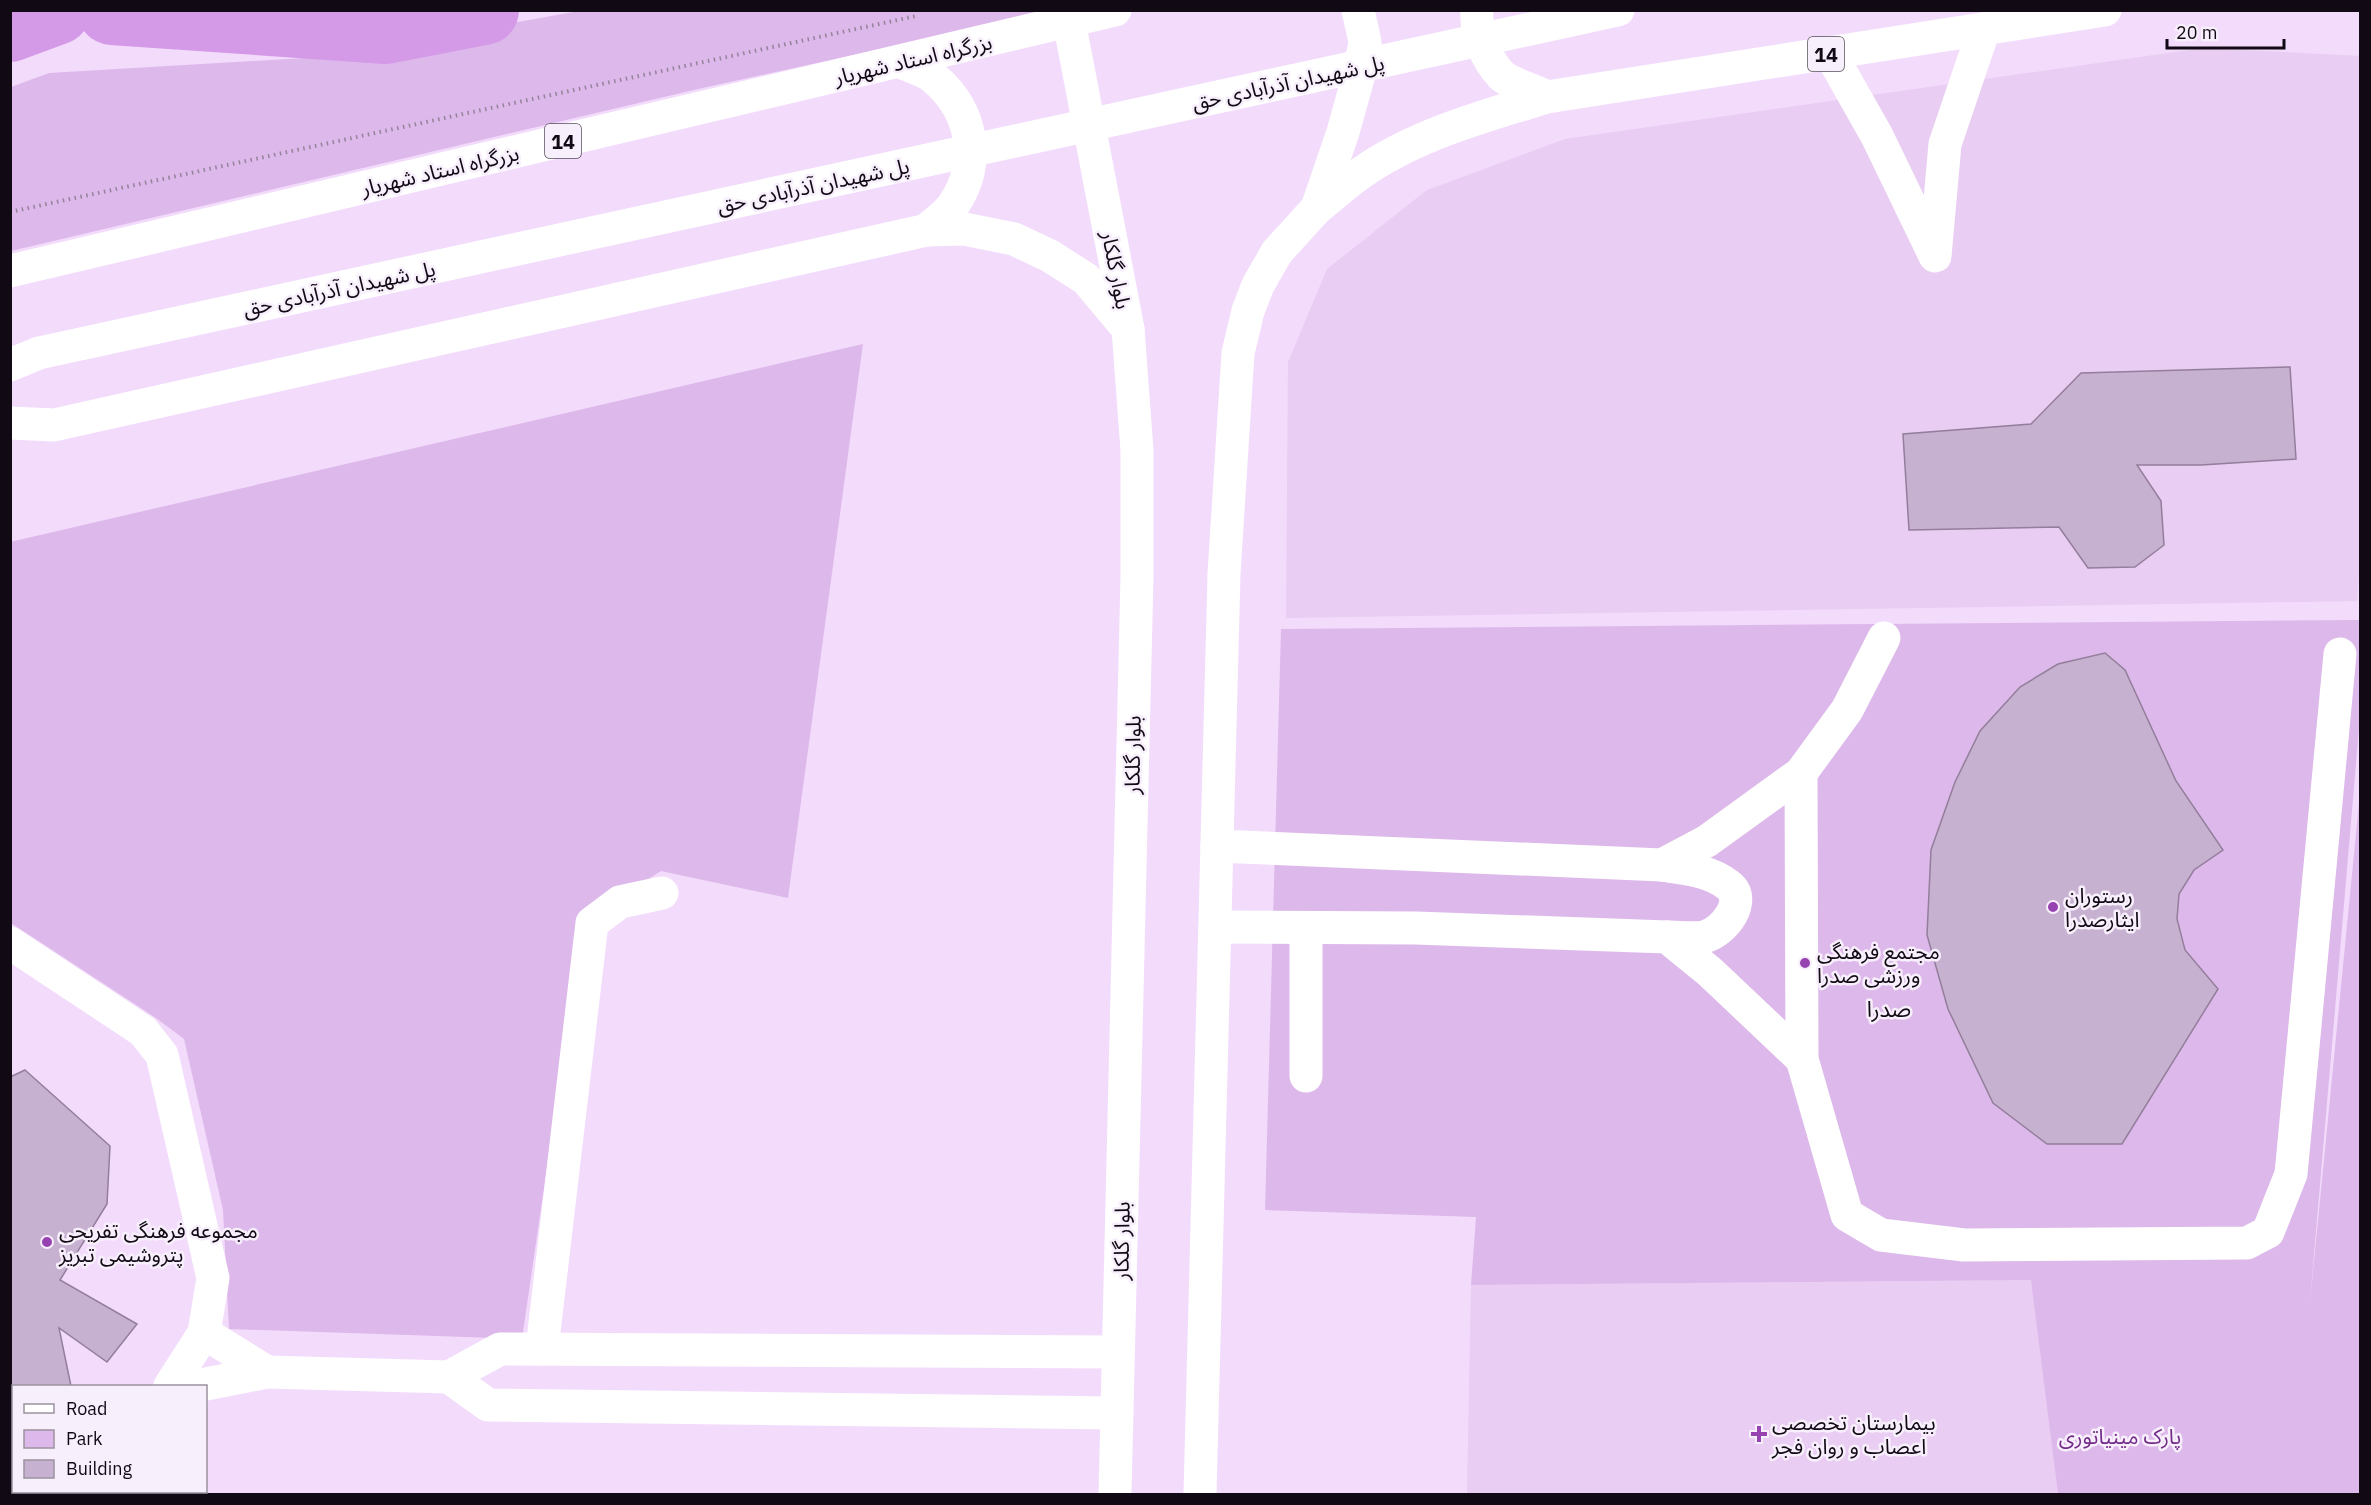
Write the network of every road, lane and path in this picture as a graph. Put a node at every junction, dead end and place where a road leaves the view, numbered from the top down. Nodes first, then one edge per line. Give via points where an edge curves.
1 (1115, 10) edge
2 (1358, 10) edge
3 (1477, 10) edge
4 (1618, 10) edge
5 (2105, 10) edge
6 (918, 16) dead end
7 (1069, 21) junction
8 (1984, 29) junction
9 (1830, 53) junction
10 (901, 62) junction
11 (1547, 97) junction
12 (1317, 208) junction
13 (10, 212) edge
14 (927, 230) junction
15 (10, 271) edge
16 (1128, 329) junction
17 (10, 365) edge
18 (10, 423) edge
19 (1884, 638) dead end
20 (2340, 654) dead end
21 (1801, 773) junction
22 (1217, 846) junction
23 (1662, 866) junction
24 (662, 893) dead end
25 (1215, 927) junction
26 (1306, 928) junction
27 (1667, 937) junction
28 (10, 943) edge
29 (1802, 1059) junction
30 (1306, 1076) dead end
31 (204, 1333) junction
32 (542, 1349) junction
33 (1118, 1352) junction
34 (267, 1372) junction
35 (449, 1377) junction
36 (171, 1385) edge
37 (201, 1385) edge
38 (1117, 1413) junction
39 (1115, 1494) edge
40 (1200, 1494) edge

1 - 7 main road, بزرگراه استاد شهریار / 14
2 - 12 main road via 1365,42 1358,78
3 - 11 main road via 1484,49 1502,76
4 - 17 main road, پل شهیدان آذرآبادی حق via 39,353
5 - 8 main road, 14
6 - 13 path
7 - 10 main road, بزرگراه استاد شهریار / 14
7 - 16 main road, بلوار گلکار
8 - 9 main road, 14
8 - 9 main road via 1945,144 1935,256 1877,136
9 - 11 main road, 14
10 - 14 main road via 933,77 950,94 958,103 970,137 969,173 954,206
10 - 15 main road, بزرگراه استاد شهریار / 14
11 - 12 main road via 1413,144 1363,171
12 - 22 main road via 1277,252 1258,285 1238,353 1224,574
14 - 16 main road via 964,229 1004,237 1050,256 1086,279
14 - 18 main road via 54,425
16 - 33 main road, بلوار گلکار via 1137,450 1137,564
19 - 21 main road via 1847,710
20 - 29 main road via 2291,1174 2268,1232 2247,1244 1964,1245 1881,1235 1847,1215
21 - 23 main road via 1707,841
21 - 29 main road
22 - 23 main road
22 - 25 main road
23 - 27 main road via 1706,873 1730,886 1736,900 1723,927 1706,937
24 - 32 main road via 620,903 592,923
25 - 26 main road
25 - 40 main road
26 - 27 main road
26 - 30 main road
27 - 29 main road
28 - 31 main road via 143,1031 162,1055 213,1278
31 - 34 main road
31 - 36 main road
32 - 33 main road
32 - 35 main road via 500,1349
33 - 38 main road, بلوار گلکار
34 - 35 main road
34 - 37 main road
35 - 38 main road via 488,1405
38 - 39 main road, بلوار گلکار

